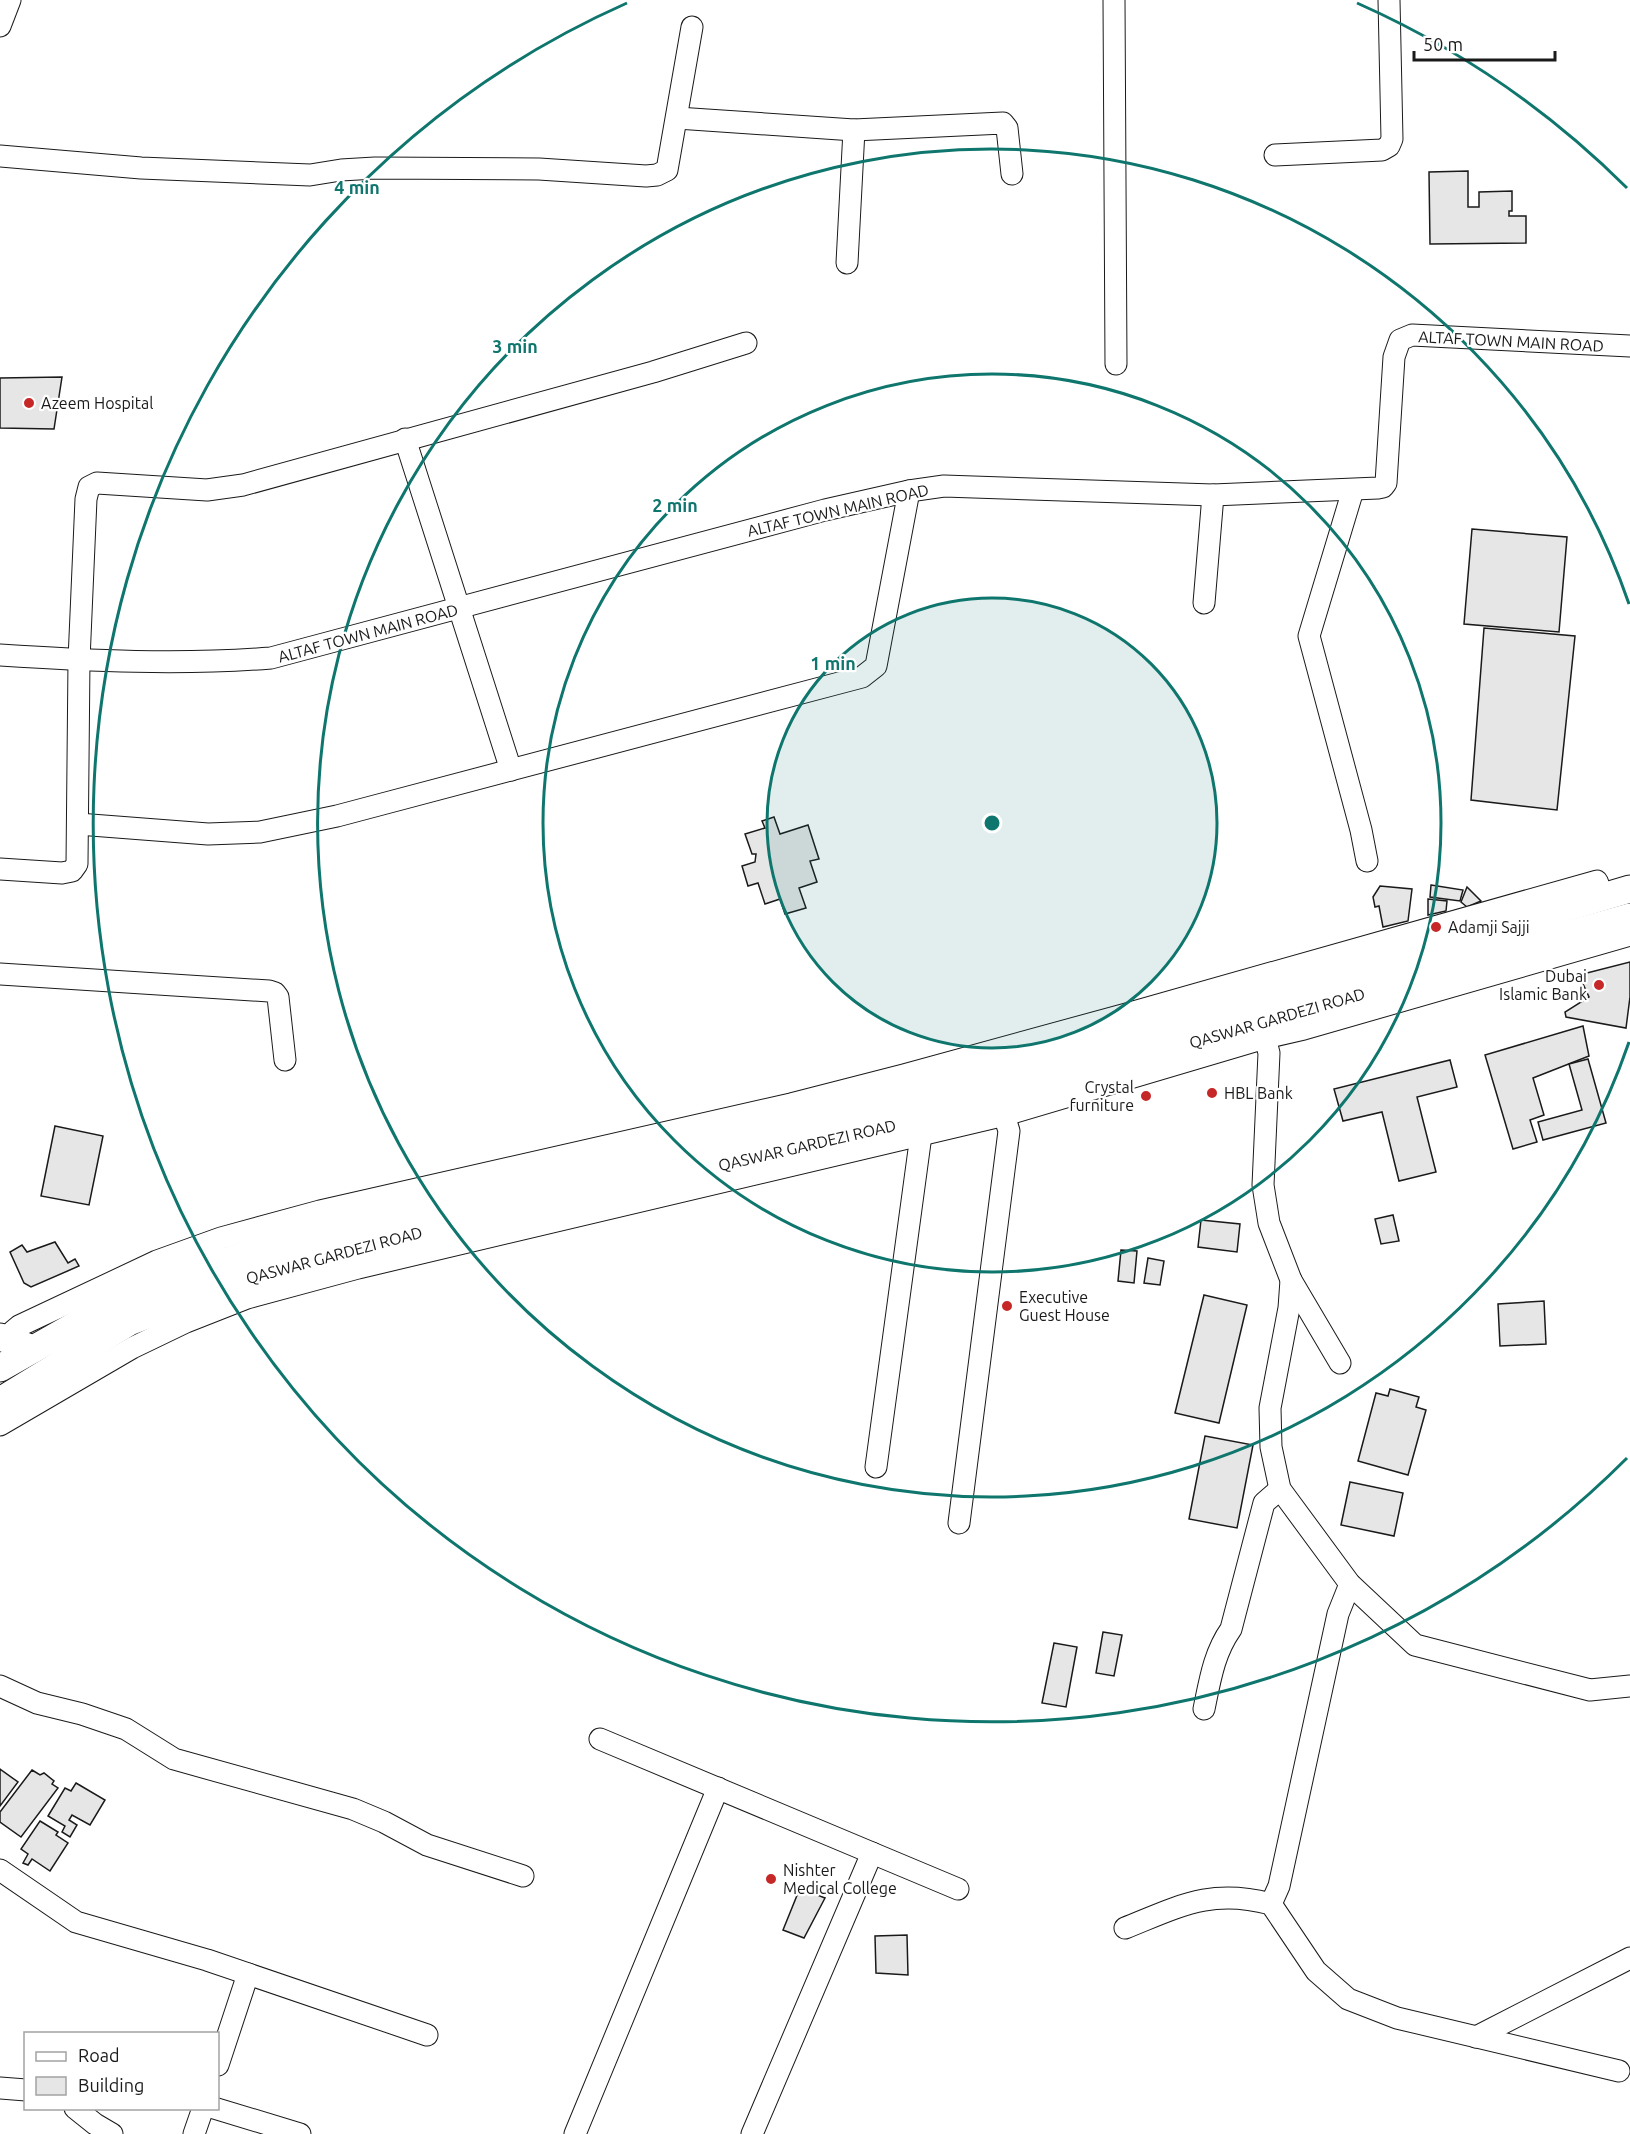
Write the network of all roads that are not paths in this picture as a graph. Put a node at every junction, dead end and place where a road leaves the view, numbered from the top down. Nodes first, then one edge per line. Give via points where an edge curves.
1 (10, 0) edge
2 (1114, 0) edge
3 (1389, 0) edge
4 (0, 26) edge
5 (692, 27) dead end
6 (676, 118) junction
7 (854, 130) junction
8 (1275, 155) dead end
9 (0, 156) edge
10 (1012, 174) dead end
11 (847, 263) dead end
12 (746, 343) dead end
13 (1630, 346) edge
14 (1116, 364) dead end
15 (405, 440) junction
16 (1353, 490) junction
17 (909, 491) junction
18 (1213, 495) junction
19 (1204, 603) dead end
20 (459, 609) junction
21 (0, 655) edge
22 (79, 660) junction
23 (511, 770) junction
24 (78, 824) junction
25 (1367, 861) dead end
26 (0, 869) edge
27 (1630, 889) edge
28 (1630, 917) edge
29 (1630, 935) edge
30 (0, 974) edge
31 (1265, 1038) junction
32 (1230, 1040) junction
33 (285, 1060) dead end
34 (1002, 1105) junction
35 (921, 1135) junction
36 (1291, 1280) junction
37 (137, 1332) junction
38 (14, 1342) edge
39 (1340, 1363) dead end
40 (0, 1368) edge
41 (0, 1401) edge
42 (0, 1425) edge
43 (876, 1467) dead end
44 (1280, 1489) junction
45 (958, 1522) dead end
46 (1350, 1584) junction
47 (0, 1686) edge
48 (1630, 1686) edge
49 (1204, 1709) dead end
50 (600, 1739) dead end
51 (718, 1788) junction
52 (872, 1853) junction
53 (0, 1870) edge
54 (523, 1876) dead end
55 (958, 1890) dead end
56 (1271, 1904) junction
57 (1125, 1928) dead end
58 (1630, 1958) edge
59 (248, 1974) junction
60 (427, 2035) dead end
61 (1476, 2037) junction
62 (219, 2062) edge
63 (1618, 2071) dead end
64 (0, 2088) edge
65 (24, 2090) edge
66 (76, 2110) edge
67 (203, 2110) edge
68 (217, 2110) edge
69 (112, 2134) edge
70 (194, 2134) edge
71 (300, 2134) edge
72 (575, 2134) edge
73 (752, 2134) edge

1 - 4 street
2 - 14 street
3 - 8 street via 1389,146 1382,150
5 - 6 street
6 - 7 street
6 - 9 street via 667,170 646,176 528,169 375,168 310,175 141,168
7 - 10 street via 1003,123 1007,128
7 - 11 street
12 - 15 street
13 - 16 street, ALTAF TOWN MAIN ROAD via 1412,335 1400,340 1394,357 1386,483 1383,487
15 - 20 street
15 - 22 street via 243,485 207,490 97,483 89,487
16 - 18 street, ALTAF TOWN MAIN ROAD
16 - 25 street via 1310,636
17 - 18 street, ALTAF TOWN MAIN ROAD via 944,486
17 - 20 street, ALTAF TOWN MAIN ROAD
17 - 23 street via 876,666 869,674
18 - 19 street
20 - 22 street, ALTAF TOWN MAIN ROAD via 271,658 212,663
20 - 23 street
21 - 22 street, ALTAF TOWN MAIN ROAD
22 - 24 street
23 - 24 street via 260,832 208,834
24 - 26 street via 77,864 72,871
27 - 38 main road via 951,1073 298,1240 200,1269 90,1317
28 - 32 main road, QASWAR GARDEZI ROAD
29 - 31 street
30 - 33 street via 269,991 278,997
31 - 32 street
31 - 36 street via 1269,1053 1263,1185 1269,1223
32 - 34 main road, QASWAR GARDEZI ROAD
34 - 35 street
34 - 37 main road, QASWAR GARDEZI ROAD via 884,1127 357,1247 236,1281
34 - 45 street via 1009,1131
35 - 37 street via 358,1268 247,1298 186,1322
35 - 43 street
36 - 39 street
36 - 44 street via 1290,1308 1270,1408 1271,1447
37 - 41 main road, QASWAR GARDEZI ROAD
37 - 42 street
38 - 40 main road
44 - 46 street
44 - 49 street via 1264,1503 1231,1629 1214,1661
46 - 48 street via 1414,1645 1590,1690
46 - 56 street via 1338,1614 1279,1886
47 - 54 street via 37,1703 126,1729 174,1759 353,1809 427,1845
50 - 51 street
51 - 52 street
51 - 72 street
52 - 55 street
52 - 73 street
53 - 59 street via 76,1922
56 - 57 street via 1222,1897 1188,1903
56 - 61 street via 1316,1971 1348,1999 1397,2018
58 - 61 street
59 - 60 street
59 - 62 street
61 - 63 street
64 - 65 street
66 - 69 street
67 - 70 street
68 - 71 street

